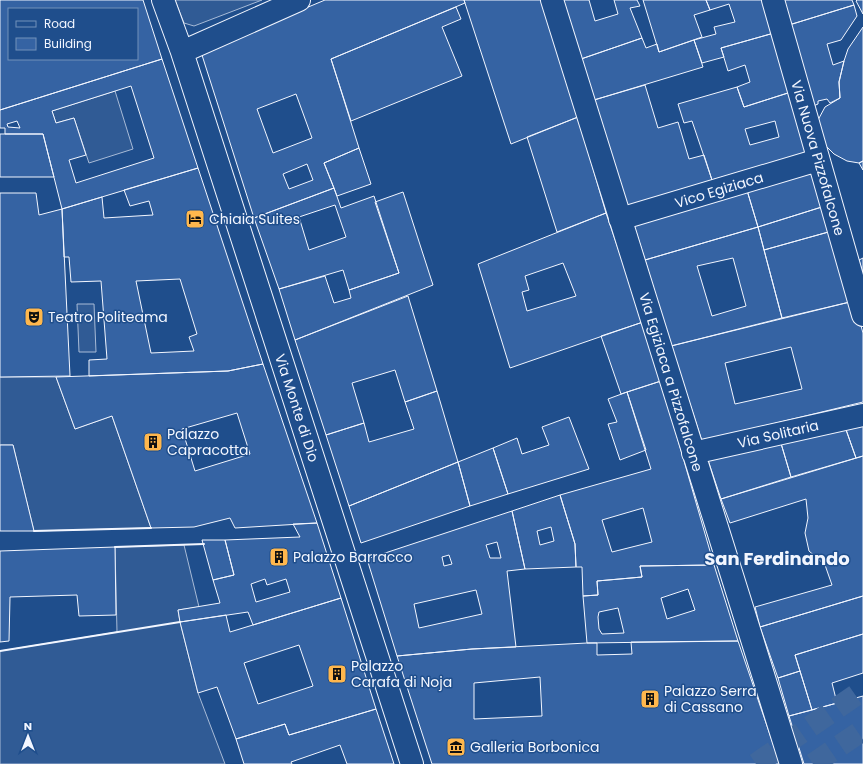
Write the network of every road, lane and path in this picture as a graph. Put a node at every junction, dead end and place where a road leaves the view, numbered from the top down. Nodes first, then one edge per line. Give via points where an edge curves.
1 (163, 0) edge
2 (299, 0) edge
3 (552, 0) edge
4 (773, 0) edge
5 (182, 52) junction
6 (818, 160) junction
7 (620, 219) junction
8 (863, 315) edge
9 (863, 415) edge
10 (693, 453) junction
11 (412, 764) edge
12 (791, 764) edge

1 - 5 street, Via Monte di Dio
2 - 5 street
3 - 7 street, Via Egiziaca a Pizzofalcone
4 - 6 street, Via Nuova Pizzofalcone
5 - 11 street, Via Monte di Dio
6 - 7 street, Vico Egiziaca
6 - 8 street, Via Nuova Pizzofalcone
7 - 10 street, Via Egiziaca a Pizzofalcone
9 - 10 street, Via Solitaria
10 - 12 street, Via Egiziaca a Pizzofalcone

